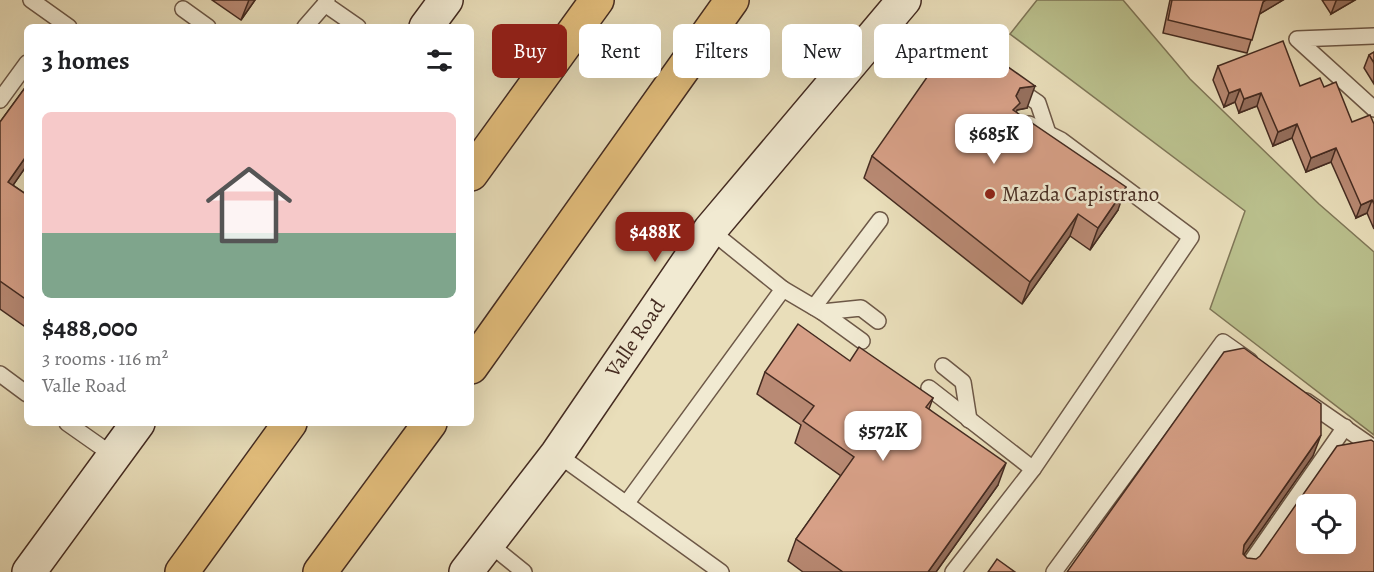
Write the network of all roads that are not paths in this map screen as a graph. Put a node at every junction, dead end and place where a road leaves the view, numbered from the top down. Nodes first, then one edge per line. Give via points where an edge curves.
1 (31, 0) edge
2 (446, 0) edge
3 (597, 0) edge
4 (732, 0) edge
5 (326, 2) edge
6 (183, 9) dead end
7 (895, 11) edge
8 (59, 24) edge
9 (204, 24) edge
10 (308, 24) edge
11 (354, 24) edge
12 (428, 24) edge
13 (907, 24) edge
14 (1374, 36) edge
15 (24, 67) edge
16 (1002, 78) edge
17 (0, 100) edge
18 (1374, 109) edge
19 (1018, 118) edge
20 (1048, 134) junction
21 (474, 170) edge
22 (880, 220) dead end
23 (710, 230) junction
24 (783, 289) junction
25 (818, 309) junction
26 (878, 321) dead end
27 (862, 341) dead end
28 (474, 363) edge
29 (943, 366) dead end
30 (1261, 369) edge
31 (3, 377) edge
32 (929, 388) dead end
33 (24, 392) edge
34 (1298, 395) edge
35 (969, 420) junction
36 (71, 426) edge
37 (136, 426) edge
38 (288, 426) edge
39 (428, 426) edge
40 (1345, 428) junction
41 (1374, 448) edge
42 (557, 454) junction
43 (114, 456) junction
44 (1033, 469) junction
45 (626, 504) junction
46 (488, 543) junction
47 (29, 572) edge
48 (182, 572) edge
49 (320, 572) edge
50 (466, 572) edge
51 (524, 572) edge
52 (721, 572) edge
53 (953, 572) edge
54 (1054, 572) edge
55 (1244, 572) edge

1 - 8 lane
2 - 12 street
3 - 21 highway
4 - 28 highway
5 - 10 lane
5 - 11 lane
6 - 9 lane
7 - 13 lane
7 - 23 street, Valle Road
14 - 18 lane via 1297,39
15 - 17 lane
16 - 20 lane via 1038,103
19 - 20 lane
20 - 44 lane via 1191,237
22 - 25 lane
23 - 24 lane
23 - 42 street, Valle Road
24 - 25 lane
24 - 45 lane
25 - 26 lane via 861,308
25 - 27 lane
29 - 35 lane via 963,382
30 - 54 lane via 1223,342
31 - 33 lane
32 - 35 lane
34 - 40 lane
35 - 44 lane
36 - 43 lane
37 - 43 street
38 - 48 highway
39 - 49 highway
40 - 41 lane
40 - 55 lane
42 - 45 lane
42 - 46 street, Valle Road
43 - 47 street
44 - 53 lane
45 - 52 lane
46 - 50 street, Valle Road
46 - 51 lane

